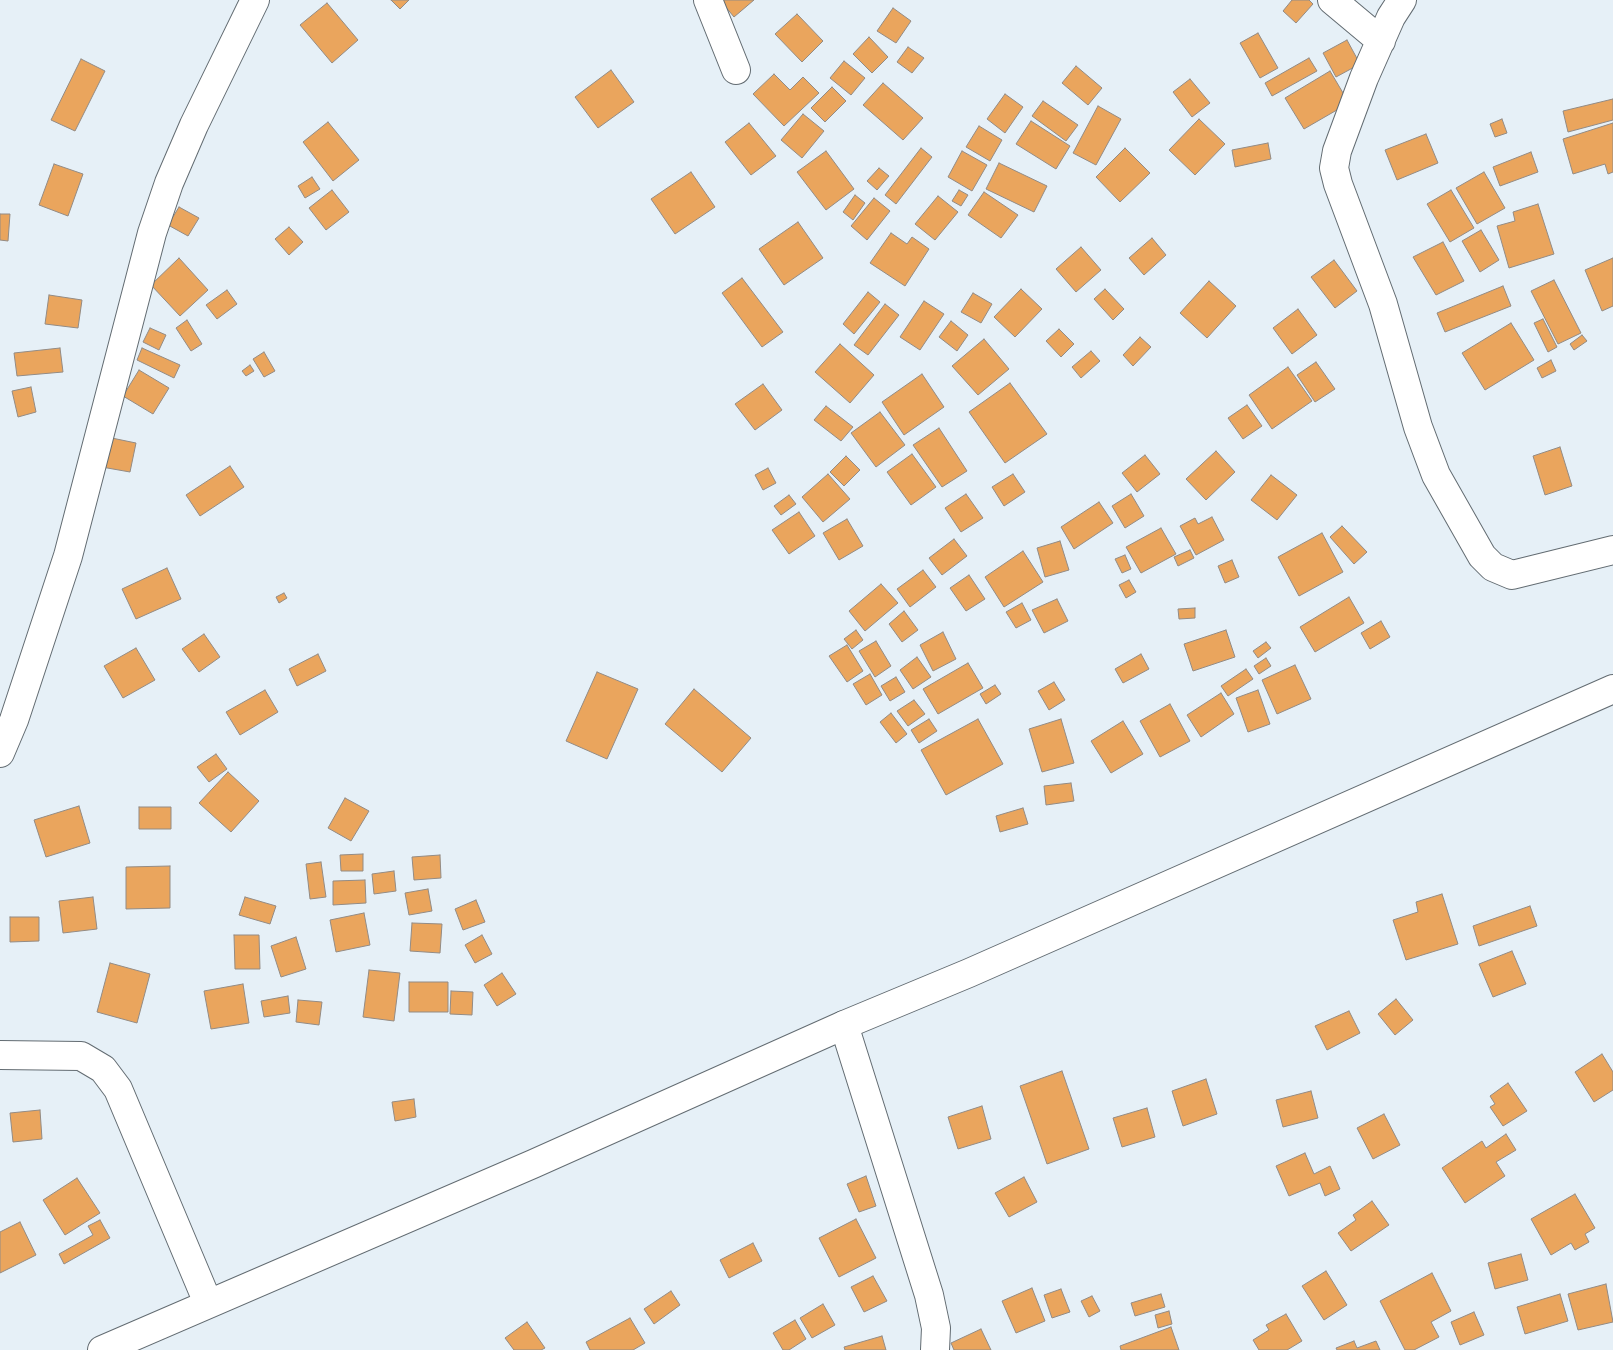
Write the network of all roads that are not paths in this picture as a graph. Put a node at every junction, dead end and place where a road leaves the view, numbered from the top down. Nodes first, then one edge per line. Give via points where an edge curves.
1 (255, 0) edge
2 (708, 0) edge
3 (1332, 0) edge
4 (1402, 0) edge
5 (1381, 41) junction
6 (736, 70) dead end
7 (1613, 550) edge
8 (1613, 689) edge
9 (0, 753) edge
10 (844, 1024) junction
11 (0, 1055) edge
12 (208, 1303) junction
13 (102, 1350) edge
14 (935, 1350) edge

1 - 9 street via 194,125 152,233 68,556
2 - 6 street
3 - 5 street
4 - 5 street
5 - 7 street via 1337,151 1334,168 1383,304 1418,427 1436,475 1482,556 1493,567 1512,575
8 - 10 street via 969,973
10 - 12 street via 533,1164
10 - 14 street via 929,1295 936,1328
11 - 12 street via 81,1056 102,1069 118,1089
12 - 13 street

